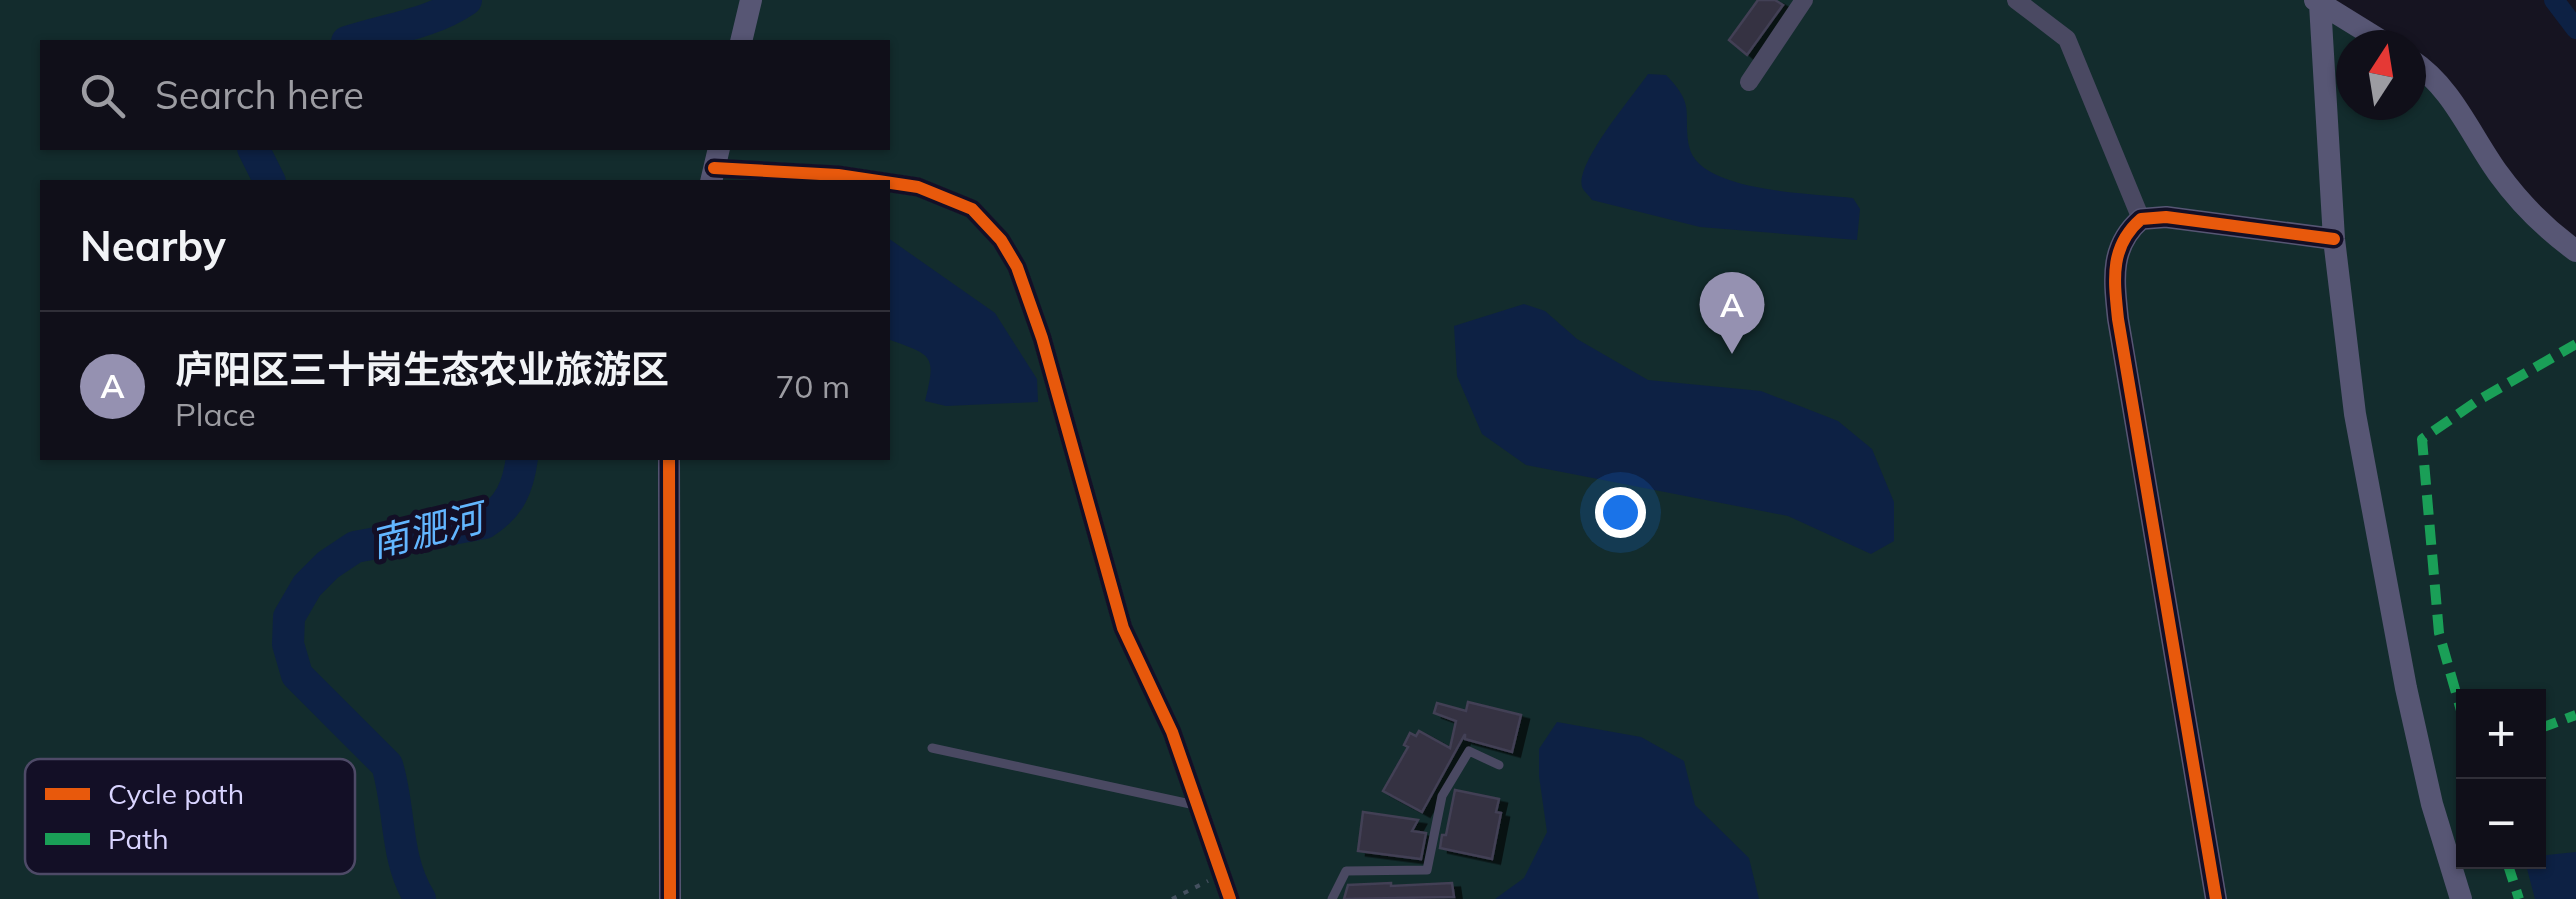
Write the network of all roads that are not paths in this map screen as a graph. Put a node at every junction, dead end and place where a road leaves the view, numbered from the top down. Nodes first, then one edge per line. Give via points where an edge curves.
1 (750, 0) edge
2 (1804, 0) edge
3 (2016, 0) edge
4 (2317, 2) edge
5 (2363, 30) edge
6 (741, 40) edge
7 (2426, 73) edge
8 (1748, 82) dead end
9 (715, 166) edge
10 (871, 180) edge
11 (890, 183) edge
12 (2142, 219) junction
13 (2334, 240) junction
14 (2576, 251) edge
15 (669, 460) edge
16 (932, 748) dead end
17 (1499, 765) dead end
18 (1198, 805) junction
19 (670, 899) edge
20 (1230, 899) edge
21 (1332, 899) edge
22 (2216, 899) edge
23 (2461, 899) edge

1 - 6 street
2 - 8 street
3 - 12 street via 2067,40
4 - 5 street
4 - 13 street
7 - 14 street via 2442,86 2498,173
9 - 10 street
11 - 18 street via 972,210 1017,267 1123,628
12 - 13 street via 2188,218
12 - 22 street via 2116,256 2118,319
13 - 23 street via 2355,414 2406,688
15 - 19 street
16 - 18 lane
17 - 21 lane via 1469,751 1442,796 1427,870 1346,871
18 - 20 street

